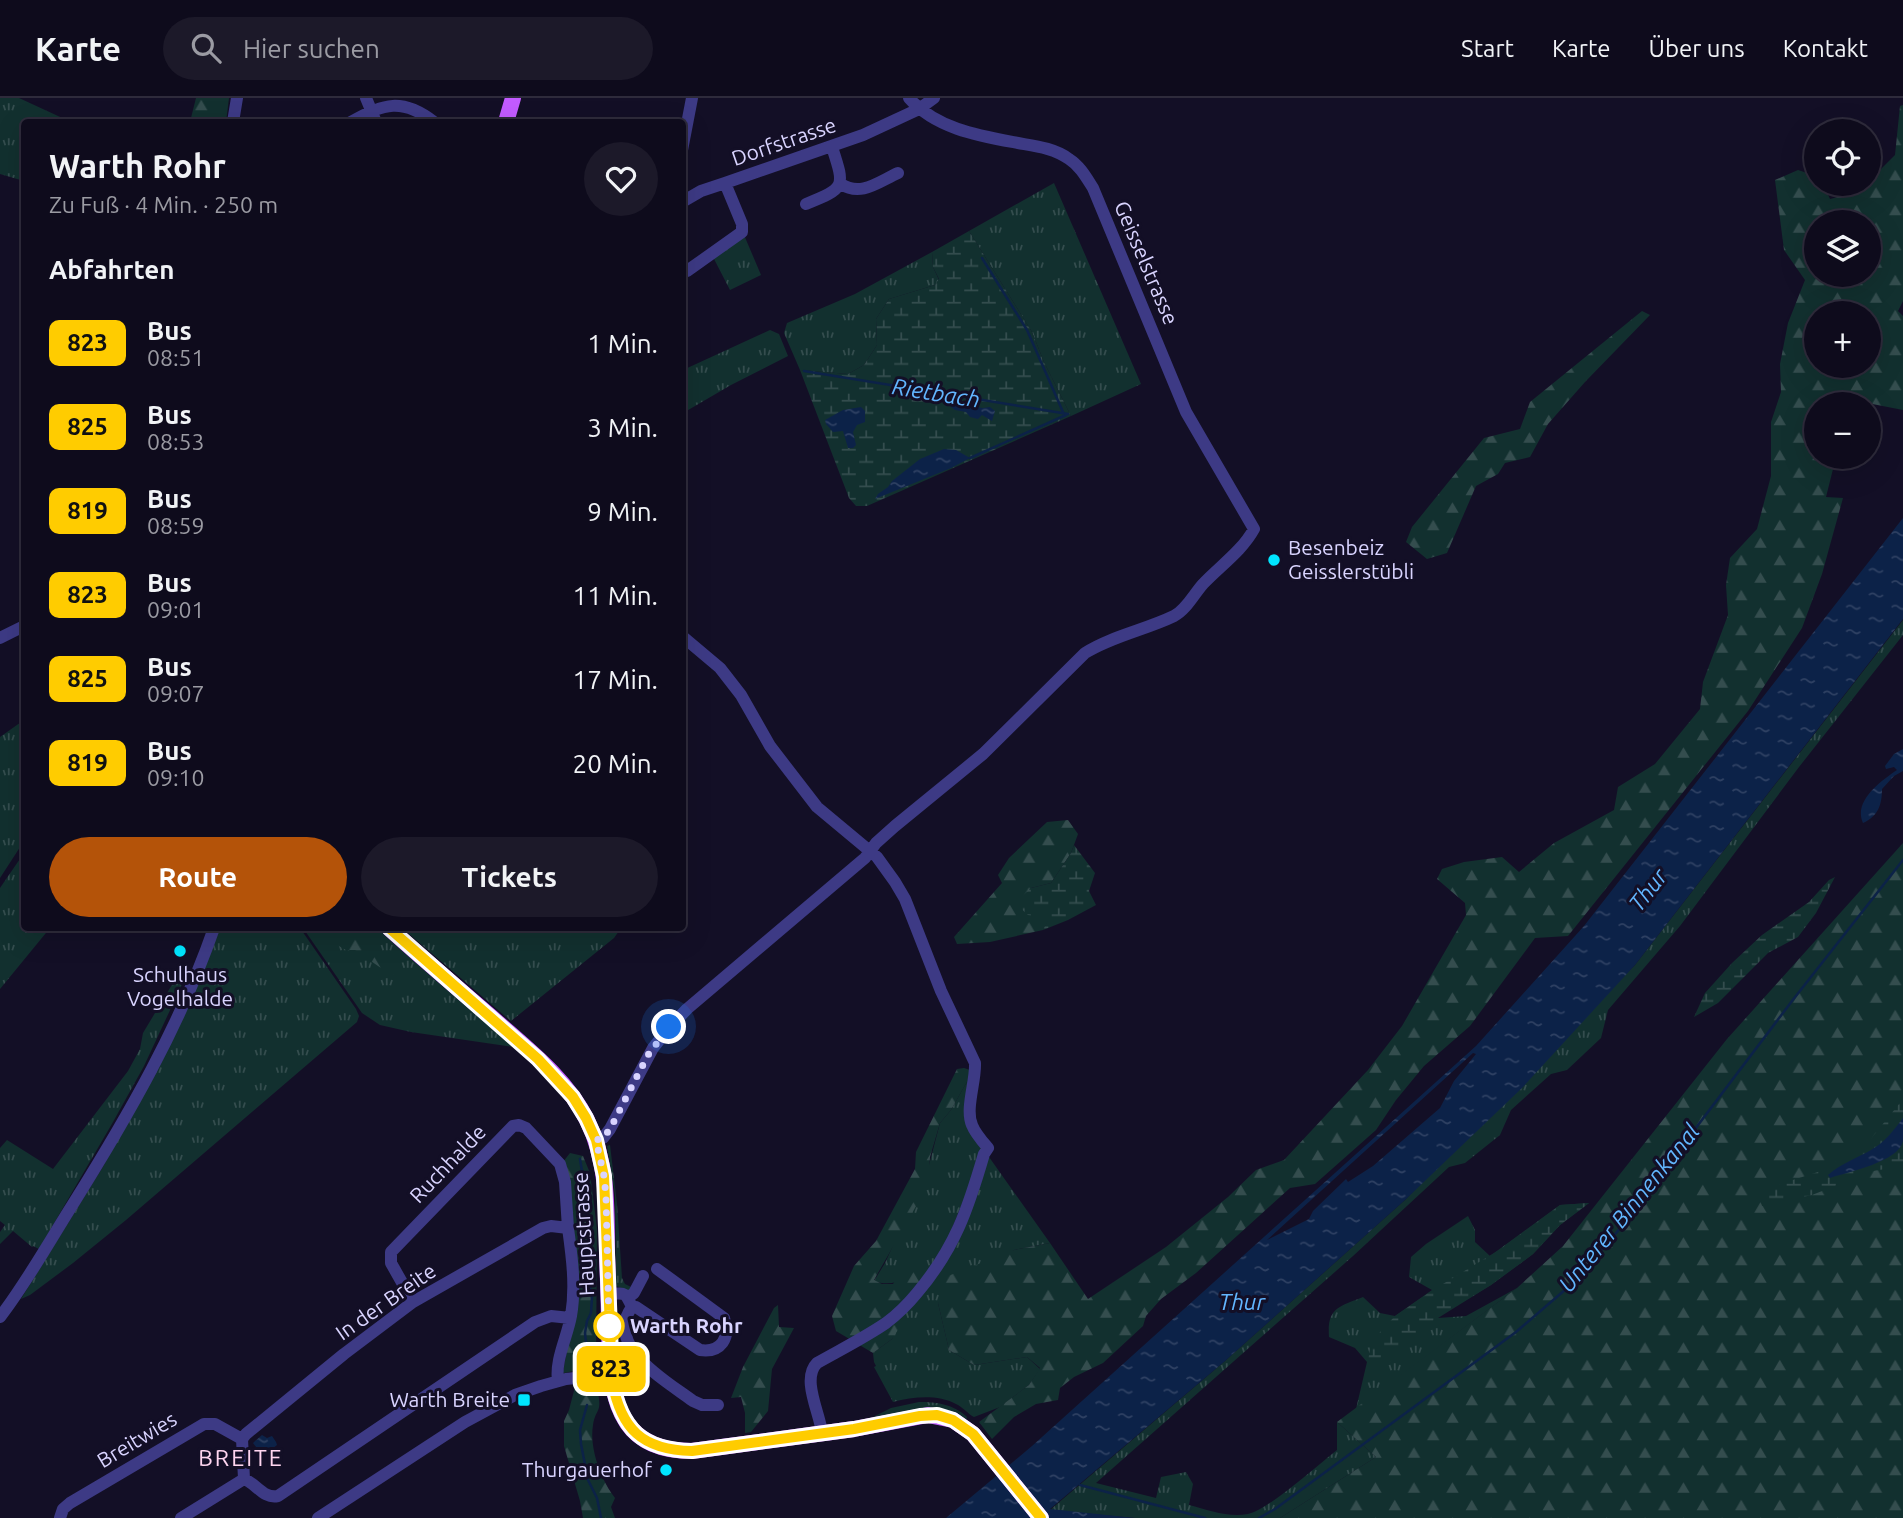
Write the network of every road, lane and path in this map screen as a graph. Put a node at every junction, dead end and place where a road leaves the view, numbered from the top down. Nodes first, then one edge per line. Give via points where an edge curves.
1 (237, 98) edge
2 (366, 98) edge
3 (513, 98) edge
4 (692, 98) edge
5 (909, 98) edge
6 (934, 98) edge
7 (919, 109) junction
8 (374, 117) edge
9 (234, 119) edge
10 (429, 119) edge
11 (507, 119) edge
12 (686, 129) edge
13 (832, 147) junction
14 (898, 173) dead end
15 (725, 183) junction
16 (841, 184) junction
17 (686, 200) edge
18 (806, 204) dead end
19 (687, 271) dead end
20 (21, 628) edge
21 (0, 638) edge
22 (686, 639) edge
23 (870, 851) junction
24 (213, 931) edge
25 (392, 931) edge
26 (596, 1140) junction
27 (569, 1228) junction
28 (657, 1269) dead end
29 (642, 1276) dead end
30 (608, 1294) junction
31 (413, 1302) junction
32 (630, 1302) junction
33 (0, 1317) edge
34 (570, 1318) junction
35 (612, 1374) junction
36 (558, 1381) junction
37 (718, 1405) dead end
38 (822, 1433) junction
39 (242, 1439) junction
40 (244, 1479) junction
41 (60, 1518) edge
42 (181, 1518) edge
43 (318, 1518) edge
44 (1041, 1518) edge

1 - 9 street
2 - 8 street
3 - 11 main road
4 - 12 street
5 - 7 street, Geisselstrasse
6 - 7 street, Dorfstrasse
7 - 13 street, Dorfstrasse
7 - 23 street, Geisselstrasse via 973,135 1056,151 1083,172 1186,412 1254,529 1178,614 1085,653 983,754
8 - 10 street via 389,106 406,106
13 - 15 street, Dorfstrasse
13 - 16 street
14 - 16 street via 862,190
15 - 17 street, Dorfstrasse
15 - 19 street via 742,232
16 - 18 street via 831,194
20 - 21 street
22 - 23 street via 741,695 770,746 817,807
23 - 26 street via 669,1027 648,1055 610,1129
23 - 38 street via 905,899 972,1055 975,1076 970,1120 988,1148 957,1234 929,1279 886,1323 813,1367 809,1379
24 - 33 street via 141,1091
25 - 26 main road, Hauptstrasse via 538,1059 573,1097
26 - 30 main road, Hauptstrasse via 604,1176
27 - 31 street, In der Breite via 543,1228
27 - 31 street, Ruchhalde via 560,1164 526,1128 513,1126 391,1252 389,1259
27 - 34 street
28 - 32 street via 724,1318 727,1331 723,1343 700,1350
29 - 32 street
30 - 32 street via 621,1293
30 - 35 main road, Hauptstrasse
31 - 39 street, In der Breite
32 - 37 street via 625,1331 641,1362 693,1401
34 - 36 street
34 - 40 street via 551,1316 535,1322 278,1496 267,1496
35 - 36 street
35 - 38 main road, Hauptstrasse via 626,1422 636,1434 669,1450 692,1451
36 - 43 street via 515,1395 481,1413
38 - 44 main road via 928,1415 945,1417 967,1429
39 - 40 street
39 - 41 street, Breitwies via 215,1424 204,1424 66,1505
40 - 42 street

